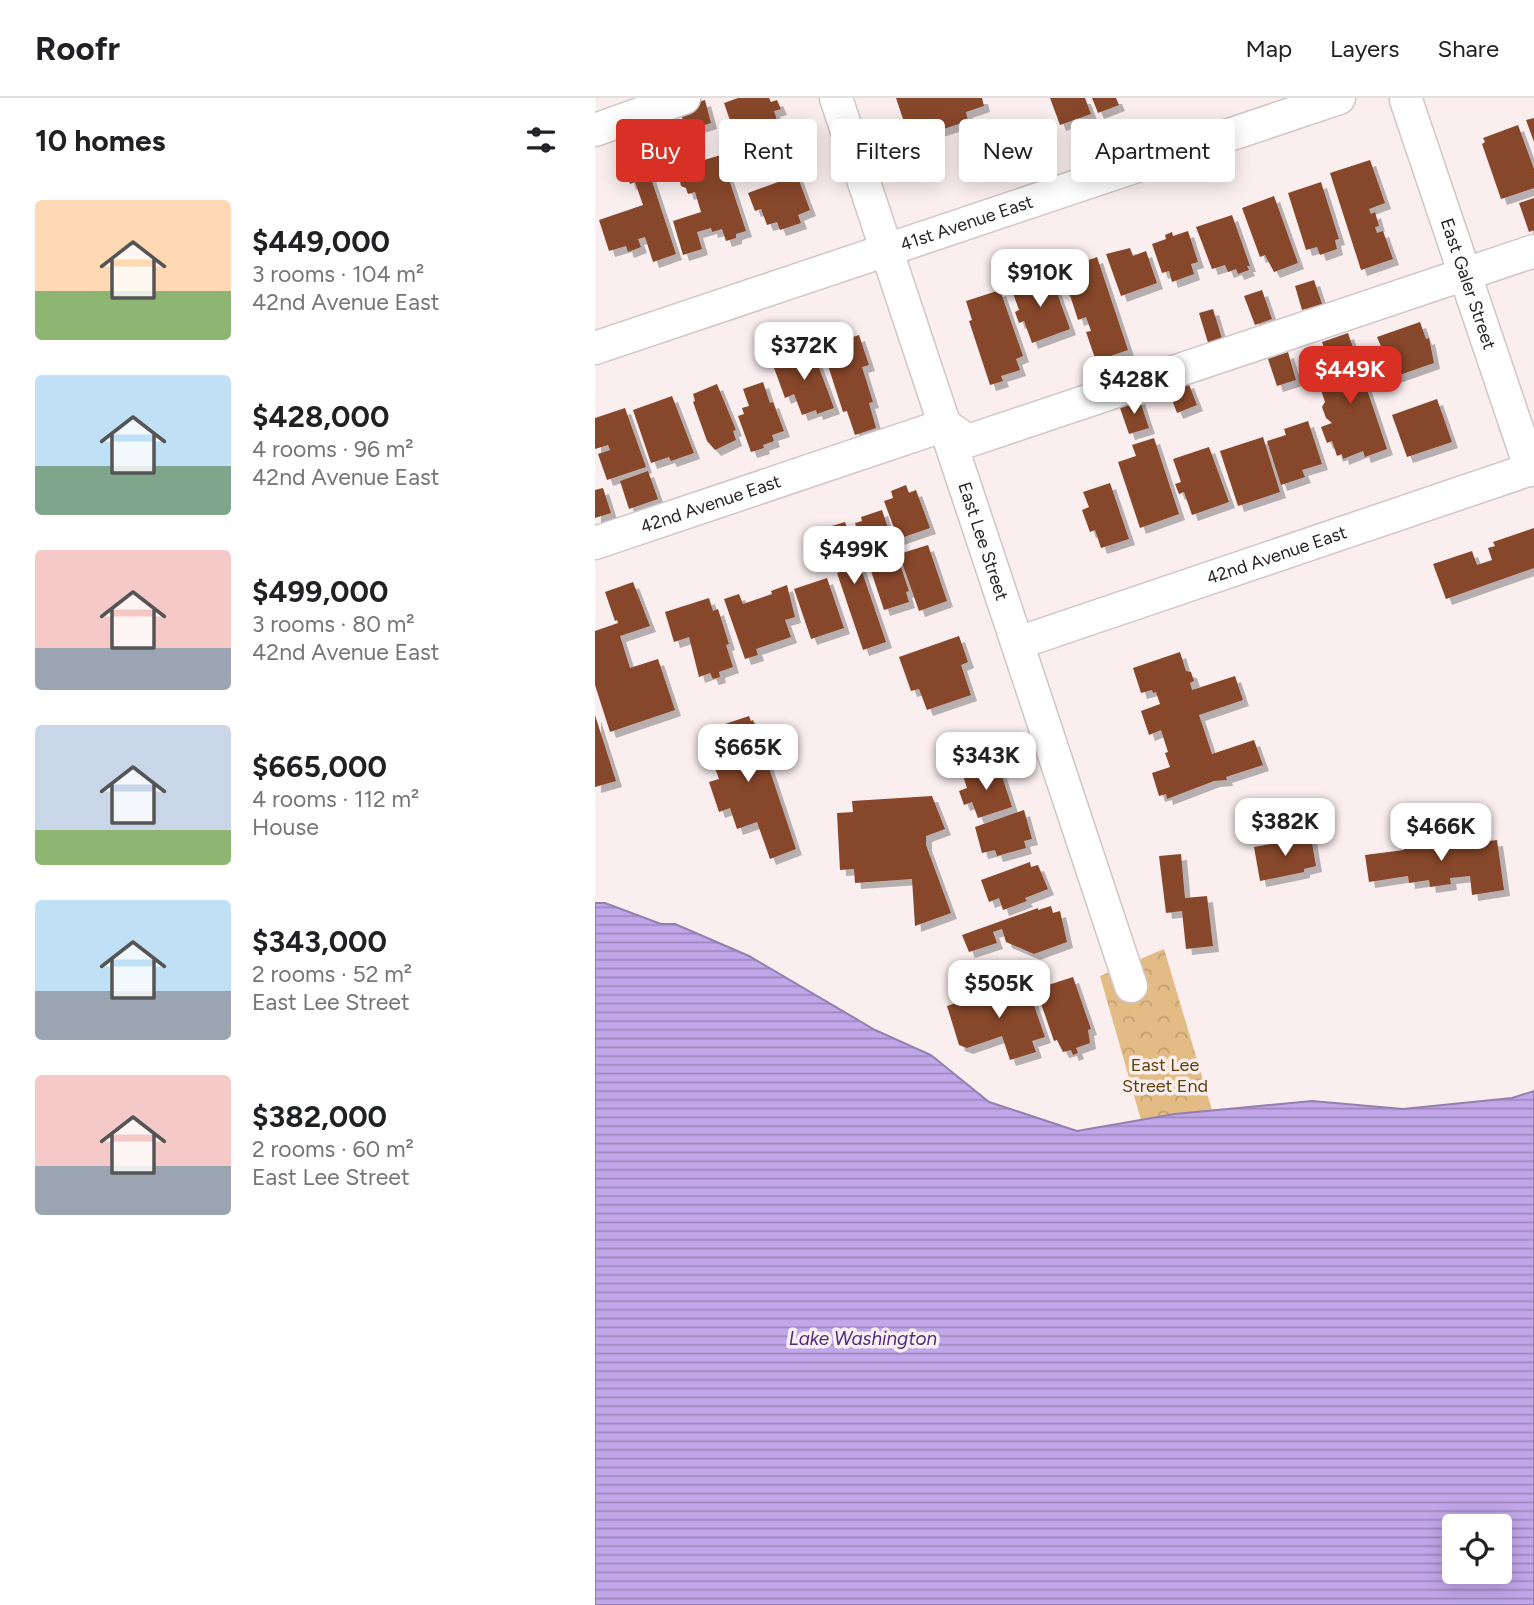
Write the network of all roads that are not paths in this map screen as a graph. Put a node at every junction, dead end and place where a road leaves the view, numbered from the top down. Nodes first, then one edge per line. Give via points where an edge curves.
1 (684, 98) edge
2 (836, 98) edge
3 (1339, 98) edge
4 (1402, 99) edge
5 (595, 130) edge
6 (887, 249) junction
7 (1534, 251) edge
8 (1465, 274) junction
9 (595, 348) edge
10 (946, 425) junction
11 (1532, 469) edge
12 (595, 542) edge
13 (1018, 643) junction
14 (1131, 986) dead end

1 - 5 street
2 - 6 street, East Lee Street
3 - 6 street, 41st Avenue East
4 - 8 street, East Galer Street
6 - 9 street, 41st Avenue East
6 - 10 street, East Lee Street
7 - 8 street
8 - 10 street via 968,441
8 - 11 street, East Galer Street
10 - 12 street, 42nd Avenue East
10 - 13 street, East Lee Street
11 - 13 street, 42nd Avenue East
13 - 14 street, East Lee Street

